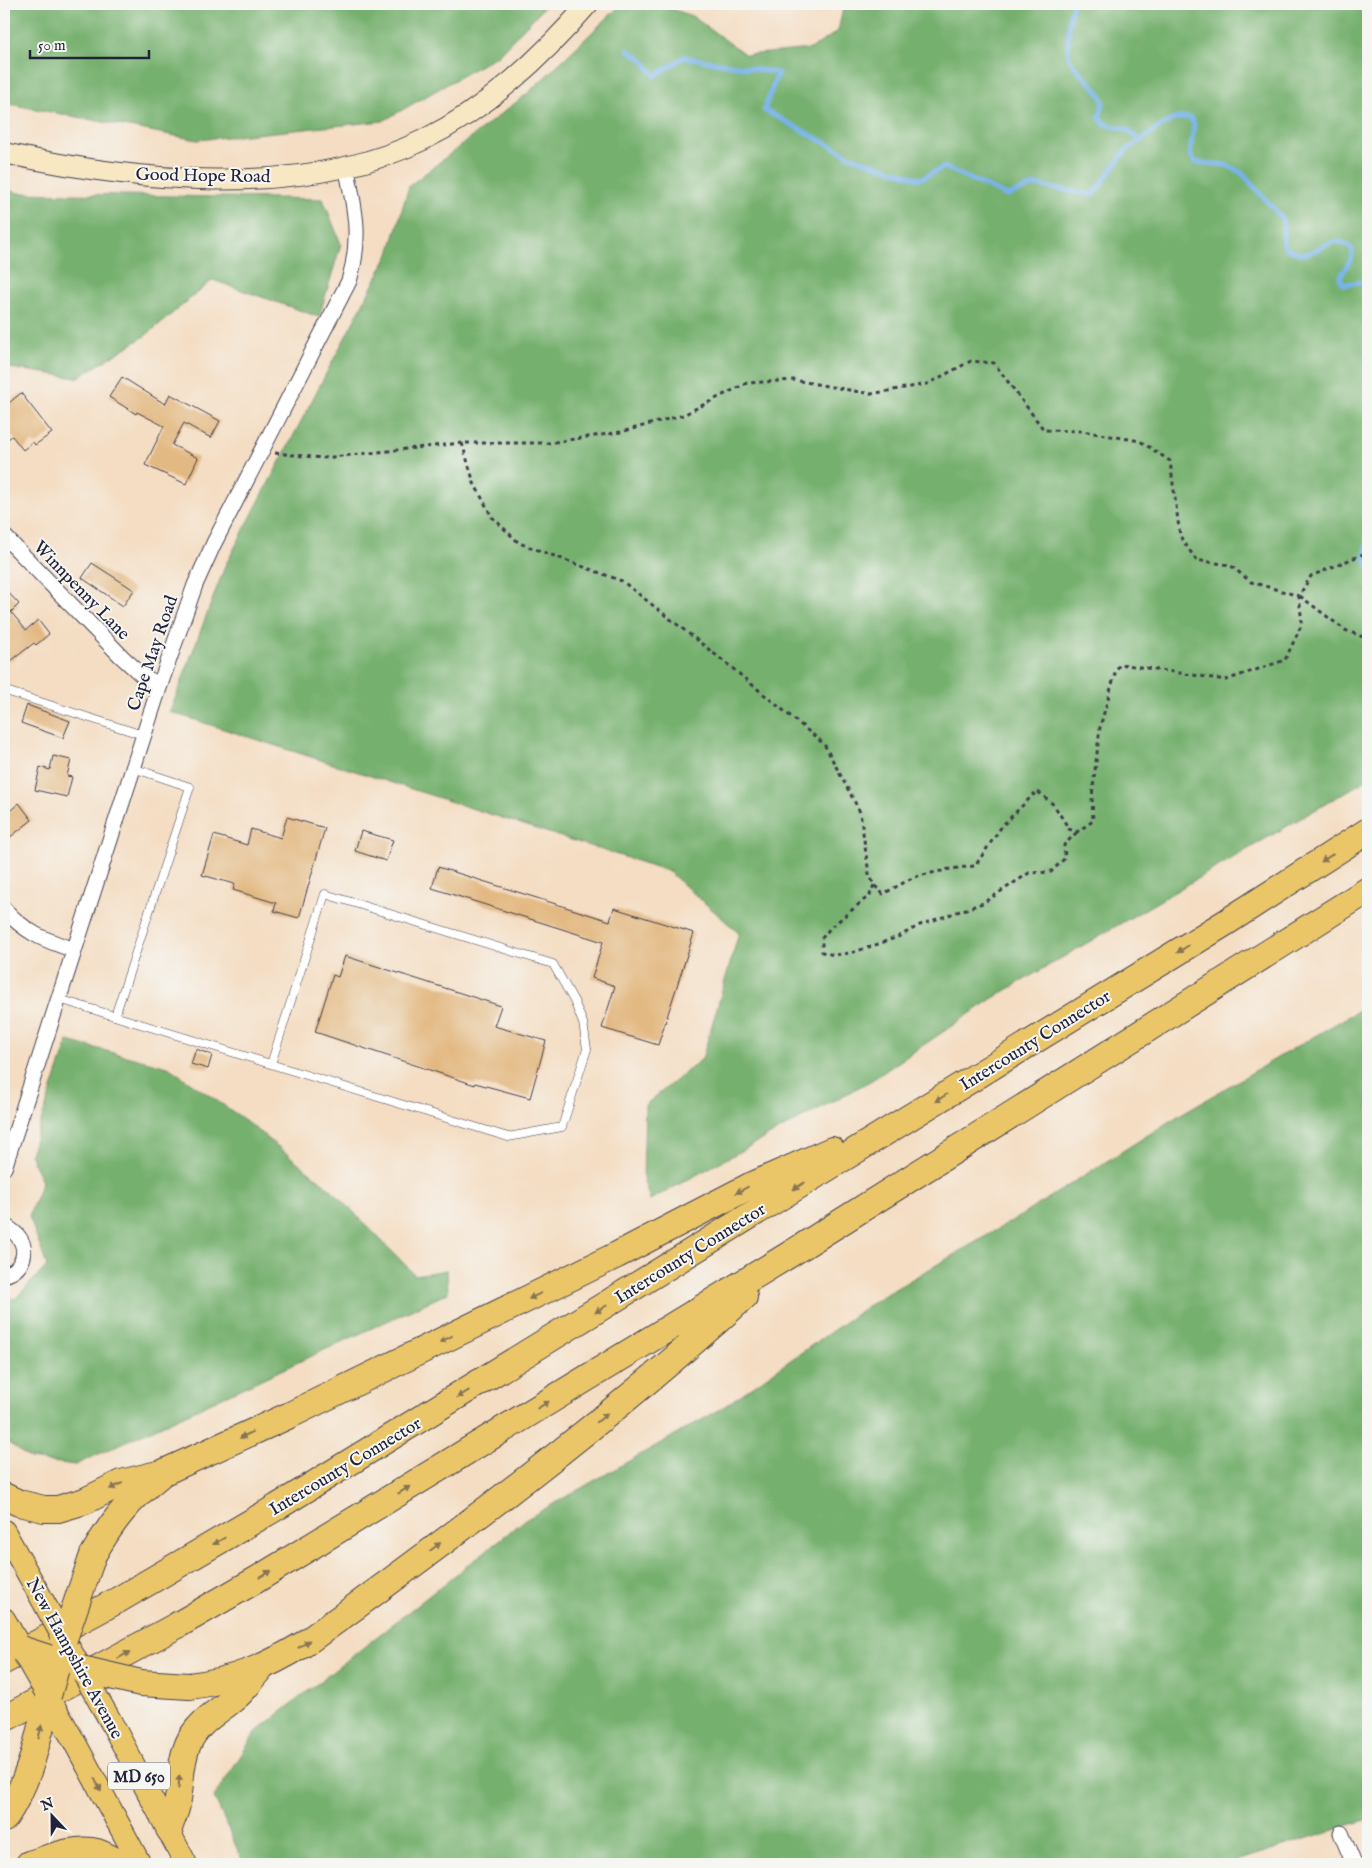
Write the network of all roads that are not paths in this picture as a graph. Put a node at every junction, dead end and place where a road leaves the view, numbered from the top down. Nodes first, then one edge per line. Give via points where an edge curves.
1 (588, 4) edge
2 (4, 153) edge
3 (346, 166) junction
4 (4, 536) edge
5 (160, 685) junction
6 (6, 691) dead end
7 (144, 735) junction
8 (133, 768) junction
9 (1368, 831) edge
10 (1368, 890) edge
11 (4, 909) edge
12 (74, 950) junction
13 (59, 999) junction
14 (115, 1016) junction
15 (271, 1064) junction
16 (915, 1114) junction
17 (4, 1168) edge
18 (4, 1225) edge
19 (787, 1256) junction
20 (4, 1275) edge
21 (162, 1473) junction
22 (4, 1496) edge
23 (4, 1531) edge
24 (4, 1619) edge
25 (10, 1651) edge
26 (68, 1656) junction
27 (262, 1668) junction
28 (48, 1696) junction
29 (4, 1719) edge
30 (4, 1819) edge
31 (168, 1829) junction
32 (1341, 1833) dead end
33 (30, 1864) edge
34 (122, 1864) edge
35 (140, 1864) edge
36 (186, 1864) edge
37 (1354, 1864) edge

1 - 3 street, Good Hope Road via 526,69 470,113 442,130 380,158
2 - 3 street, Good Hope Road via 94,170 191,179 284,176
3 - 5 street, Cape May Road via 354,202 357,239 349,281 202,570
4 - 5 street, Winnpenny Lane via 122,657 144,677
5 - 7 street, Cape May Road
6 - 7 lane
7 - 8 street, Cape May Road
8 - 12 street, Cape May Road
8 - 14 lane via 190,787
9 -> 16 highway, Intercounty Connector
10 - 19 highway
11 - 12 street via 38,937
12 - 13 street, Cape May Road
13 - 14 lane
13 - 17 street, Cape May Road
14 - 15 lane
15 - 15 lane via 325,894 553,964 574,1001 583,1024 587,1050 562,1126 508,1137
16 -> 21 highway via 750,1186 575,1276 290,1415
16 -> 25 highway, Intercounty Connector via 277,1507 118,1600
18 - 20 street via 16,1234 23,1244 24,1253 17,1270
27 -> 19 highway via 304,1644 550,1459 685,1350
29 -> 19 highway via 248,1584
21 -> 22 highway via 121,1483 85,1501 58,1509 38,1508
21 - 26 highway, bridge via 126,1506 94,1555
23 - 26 main road, New Hampshire Avenue / MD 650, bridge via 38,1590
24 - 25 main road, MD 650
25 - 26 highway, bridge
25 - 28 main road, MD 650, bridge
26 - 27 highway, bridge via 142,1684 189,1686 216,1683
26 - 28 highway, bridge
26 - 31 main road, New Hampshire Avenue / MD 650, bridge via 110,1722
31 -> 27 highway via 178,1804 183,1756 189,1742 197,1729 237,1696
30 -> 28 highway via 30,1768
28 -> 35 main road, MD 650
31 - 36 main road, New Hampshire Avenue / MD 650
32 - 37 street
33 - 34 highway via 86,1851 95,1851

